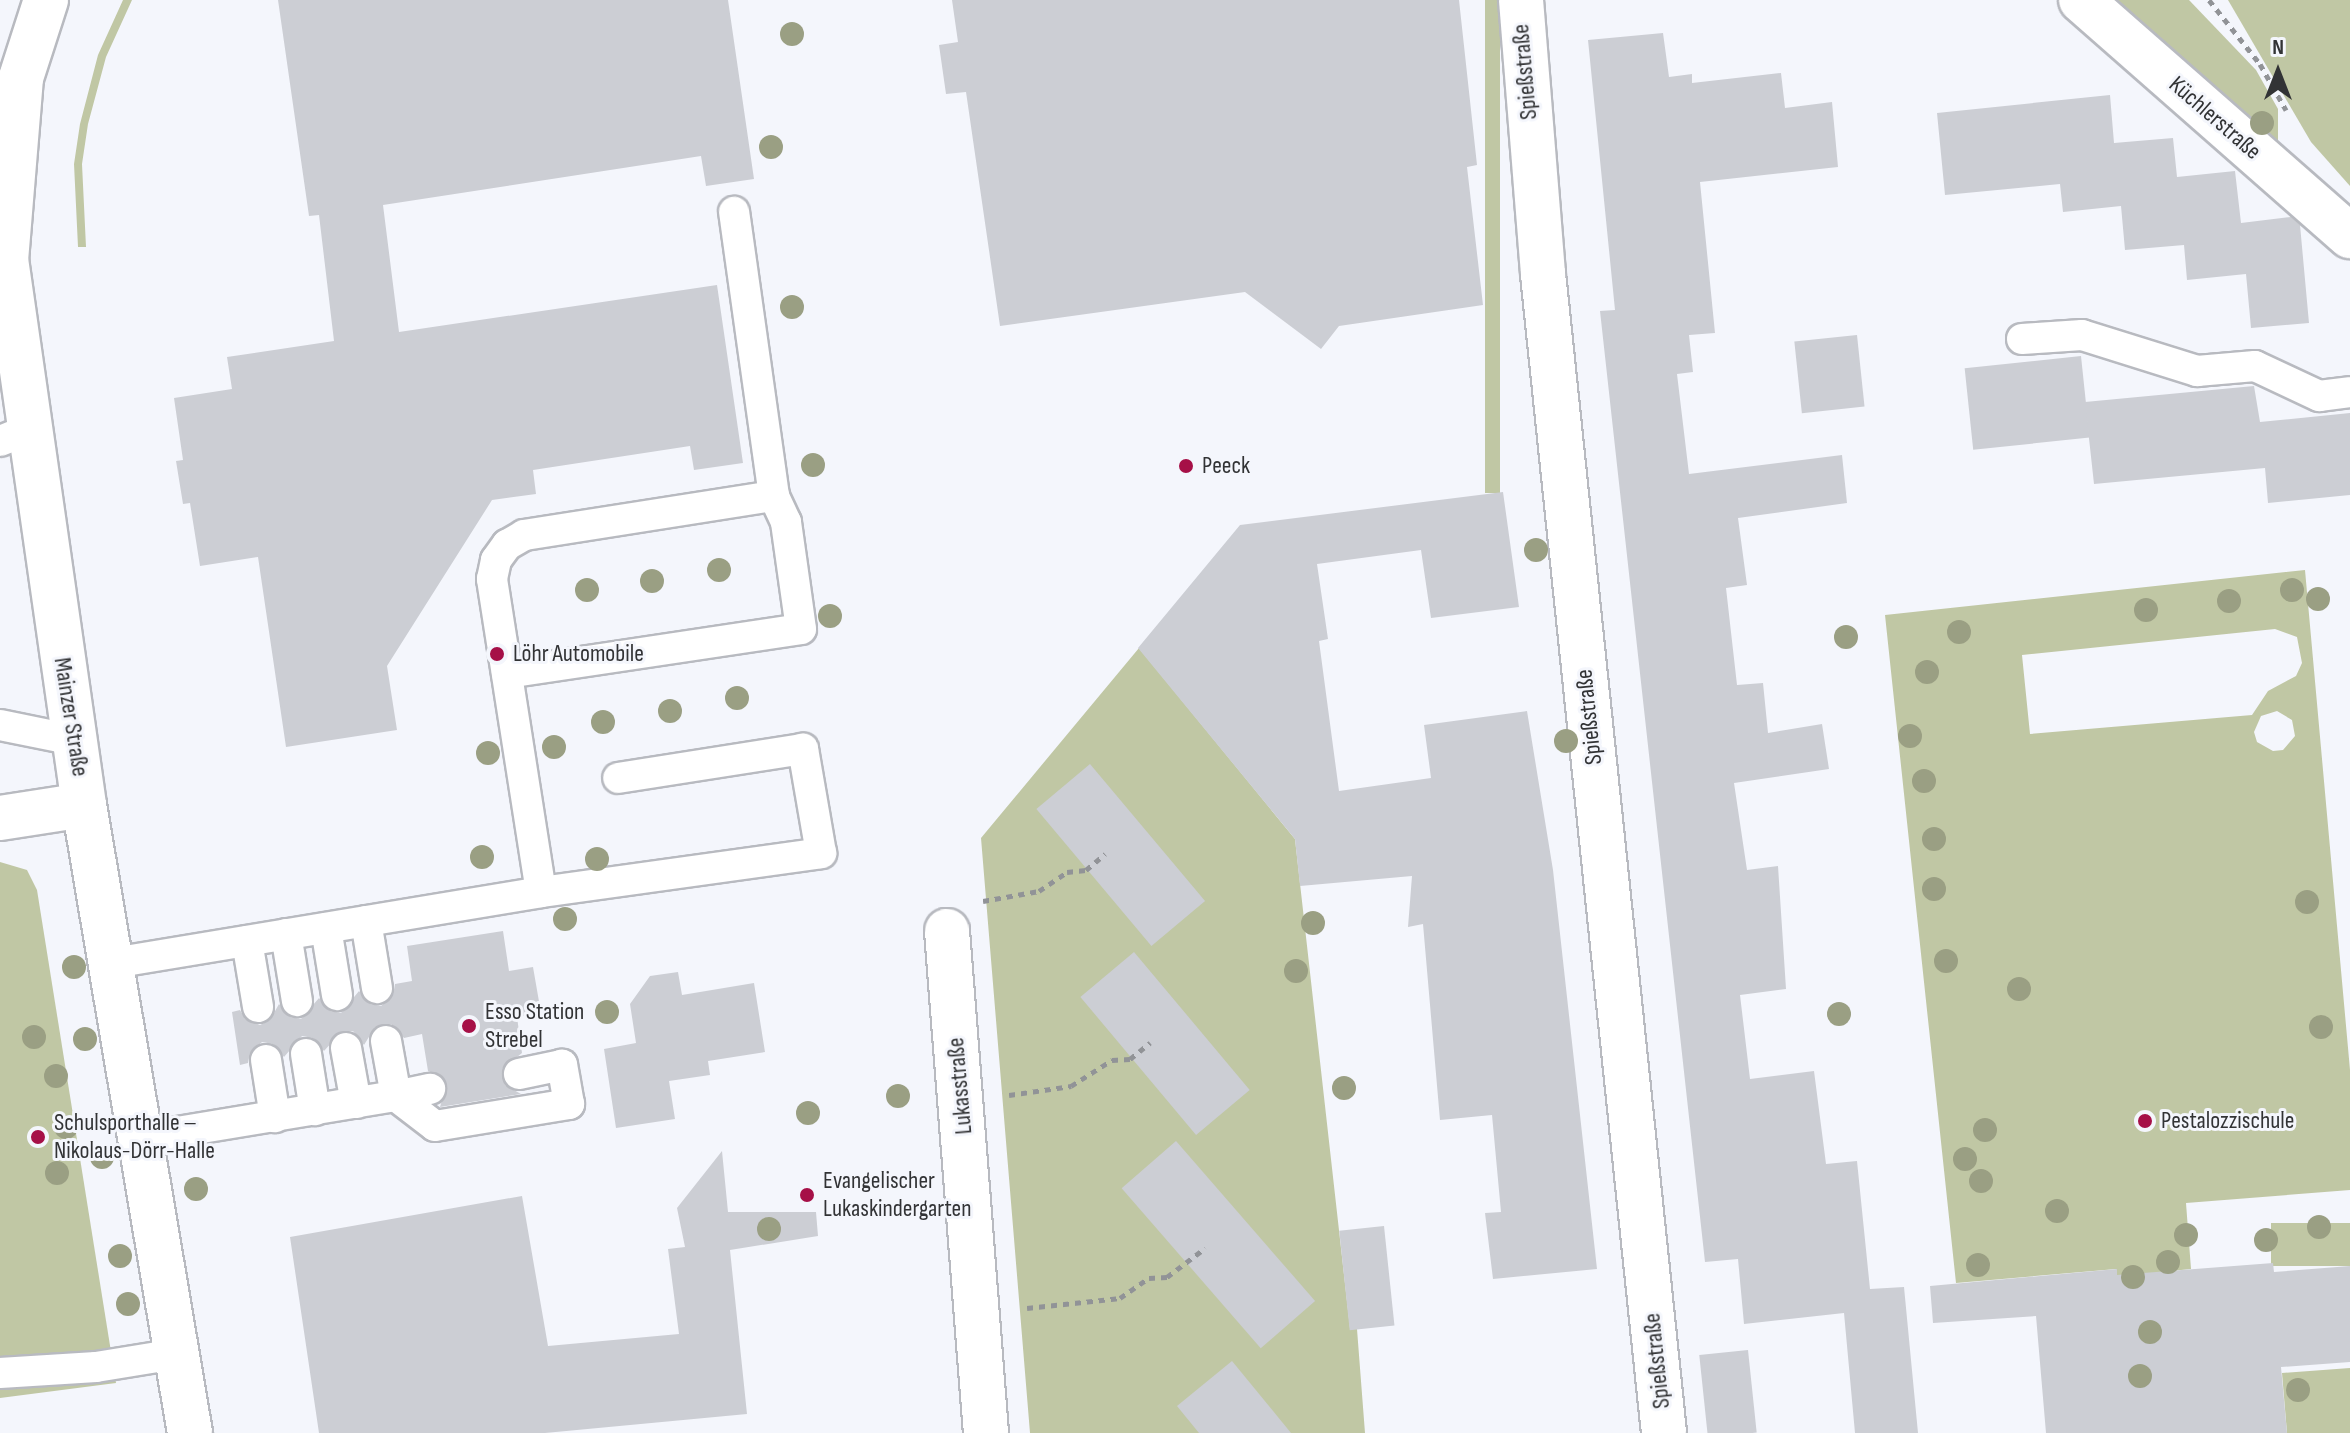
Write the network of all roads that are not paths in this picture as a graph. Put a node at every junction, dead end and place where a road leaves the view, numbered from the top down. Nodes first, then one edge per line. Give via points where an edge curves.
1 (46, 0) edge
2 (1521, 0) edge
3 (2081, 0) edge
4 (10, 75) edge
5 (734, 212) dead end
6 (2350, 236) edge
7 (2022, 339) dead end
8 (2350, 392) edge
9 (12, 418) edge
10 (774, 496) junction
11 (507, 673) junction
12 (0, 725) edge
13 (74, 740) junction
14 (618, 778) dead end
15 (84, 805) junction
16 (0, 818) edge
17 (541, 892) junction
18 (366, 921) junction
19 (326, 928) junction
20 (947, 931) road end
21 (286, 934) junction
22 (247, 941) junction
23 (113, 963) junction
24 (377, 988) dead end
25 (337, 995) dead end
26 (297, 1001) dead end
27 (258, 1007) dead end
28 (386, 1041) dead end
29 (346, 1048) dead end
30 (306, 1054) dead end
31 (266, 1060) dead end
32 (519, 1074) dead end
33 (430, 1089) dead end
34 (396, 1096) junction
35 (356, 1103) junction
36 (315, 1110) junction
37 (275, 1117) junction
38 (141, 1138) junction
39 (176, 1354) junction
40 (0, 1373) edge
41 (190, 1433) edge
42 (986, 1433) edge
43 (1664, 1433) edge

1 - 4 street, Mainzer Straße
2 - 43 street, Spießstraße via 1543,274
3 - 6 street, Küchlerstraße
4 - 9 street, Mainzer Straße via 6,259
5 - 10 lane
7 - 8 lane via 2082,335 2197,371 2255,366 2319,396
9 - 13 street, Mainzer Straße
10 - 11 lane via 524,535 507,545 496,560 492,579
10 - 11 lane via 786,522 801,629
11 - 17 lane
12 - 13 lane
13 - 15 street, Mainzer Straße
14 - 17 lane via 803,749 821,853
15 - 16 street
15 - 23 street, Mainzer Straße
17 - 18 lane
18 - 19 lane
18 - 24 lane
19 - 21 lane
19 - 25 lane
20 - 42 street, Lukasstraße
21 - 22 lane
21 - 26 lane
22 - 23 lane
22 - 27 lane
23 - 38 street, Mainzer Straße
28 - 34 lane
29 - 35 lane
30 - 36 lane
31 - 37 lane
32 - 34 lane via 562,1065 569,1104 435,1126
33 - 34 lane
34 - 35 lane
35 - 36 lane
36 - 37 lane
37 - 38 lane
38 - 39 street, Mainzer Straße
39 - 40 lane via 96,1367
39 - 41 street, Mainzer Straße

